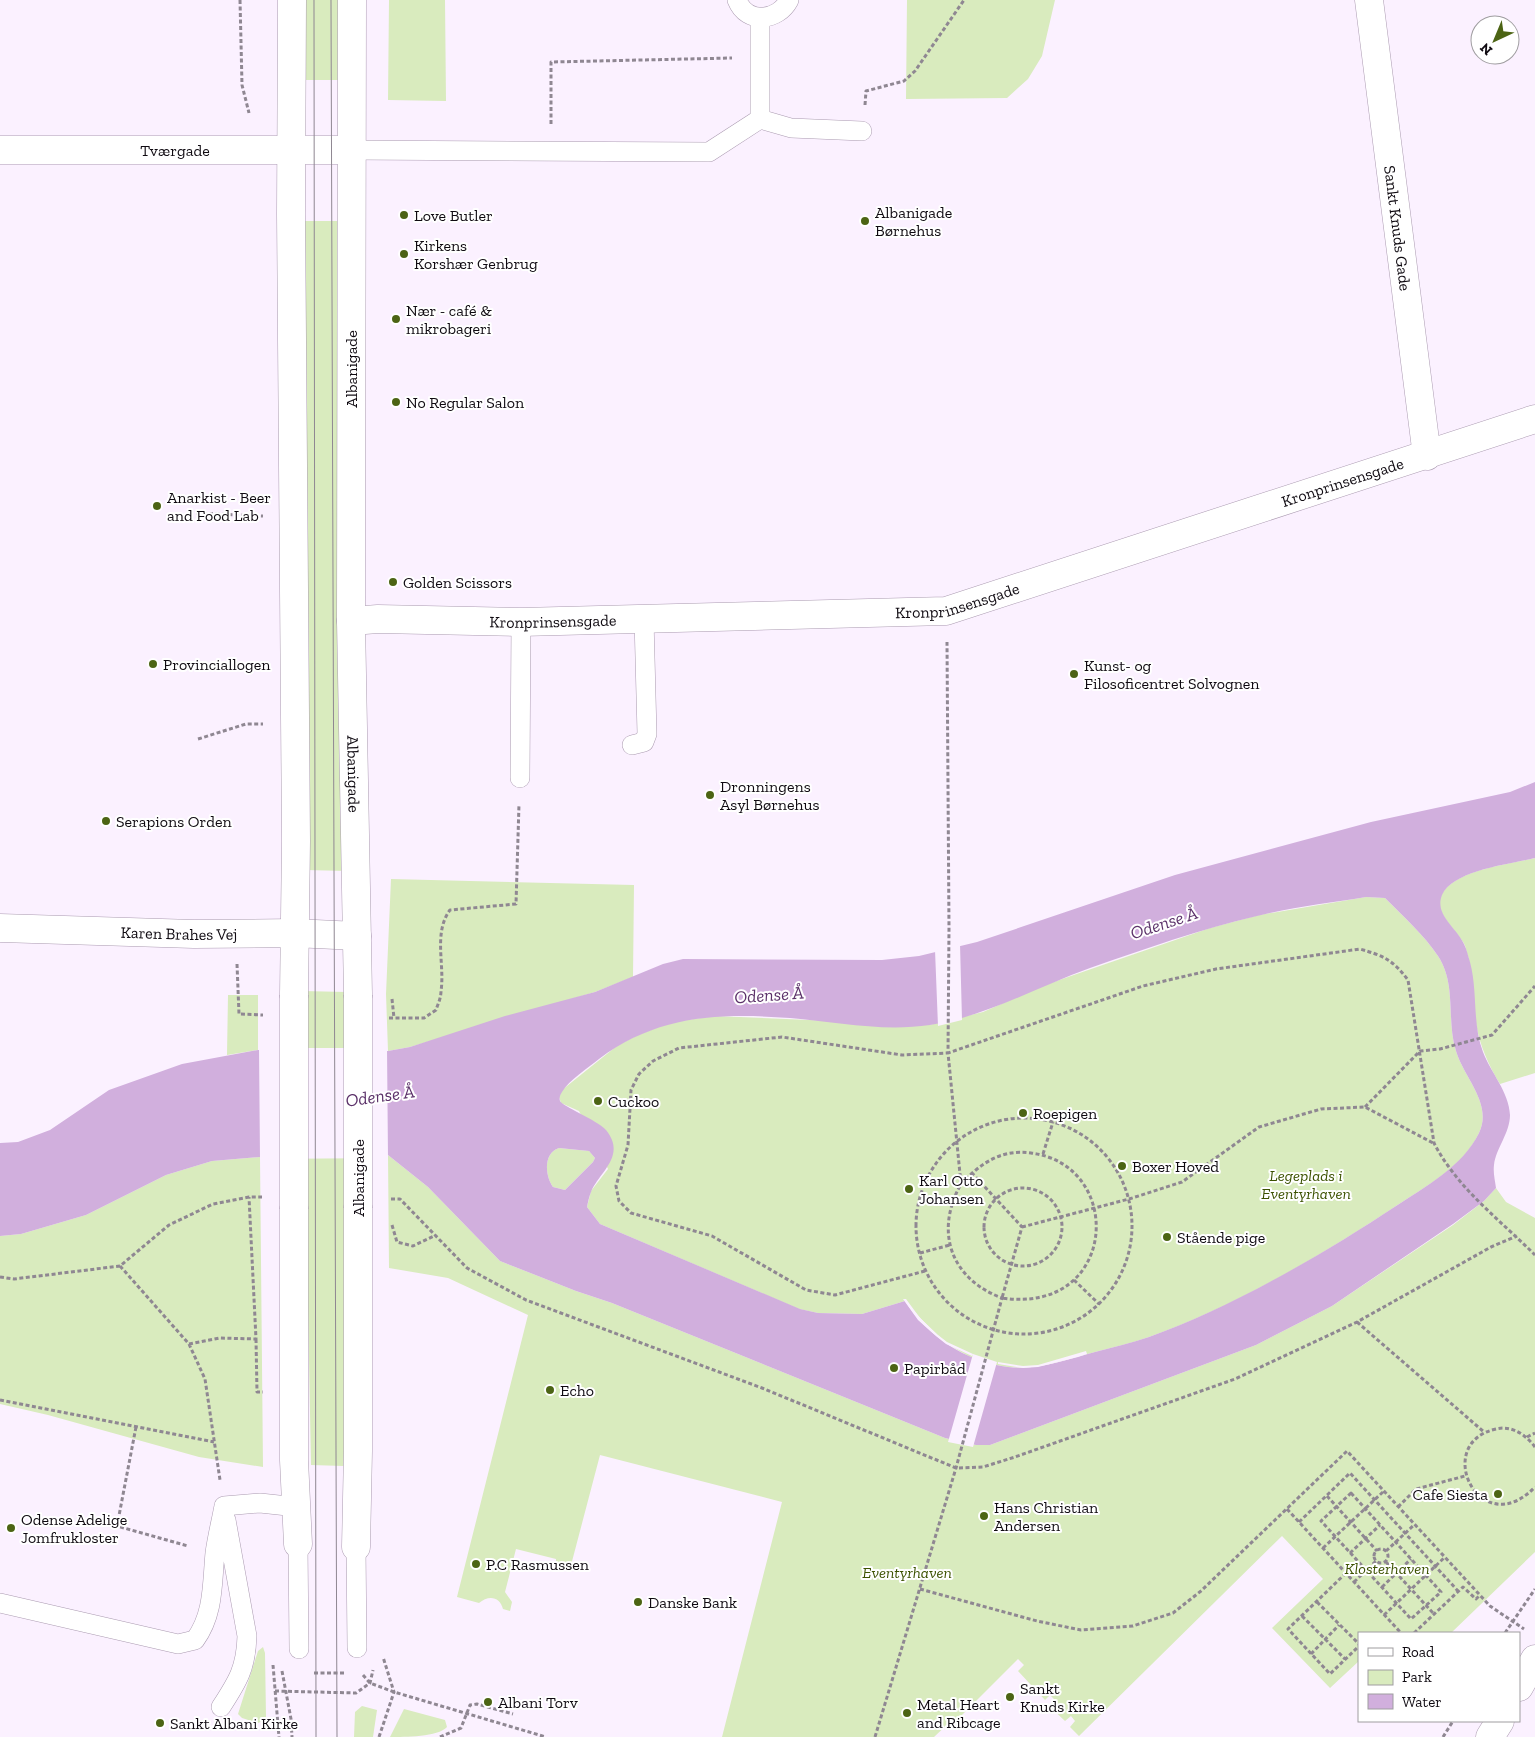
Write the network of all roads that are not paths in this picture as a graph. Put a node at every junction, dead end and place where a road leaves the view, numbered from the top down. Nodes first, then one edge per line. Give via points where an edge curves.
1 (292, 0) edge
2 (352, 0) edge
3 (737, 0) edge
4 (789, 0) edge
5 (1369, 0) edge
6 (760, 18) junction
7 (760, 118) junction
8 (862, 131) road end
9 (0, 150) edge
10 (351, 150) junction
11 (293, 151) junction
12 (1535, 419) edge
13 (1427, 456) junction
14 (644, 619) junction
15 (352, 621) junction
16 (522, 622) junction
17 (632, 745) dead end
18 (520, 778) dead end
19 (0, 928) edge
20 (294, 933) junction
21 (357, 936) junction
22 (224, 1506) junction
23 (297, 1507) junction
24 (298, 1544) joint
25 (356, 1547) joint
26 (0, 1603) edge
27 (357, 1648) dead end
28 (299, 1649) dead end
29 (1535, 1659) edge
30 (1520, 1686) edge
31 (221, 1707) dead end
32 (1499, 1722) edge
33 (1490, 1737) edge

1 - 11 street
2 - 10 street, Albanigade
3 - 6 lane via 744,10
4 - 6 lane via 778,13
5 - 13 street, Sankt Knuds Gade
6 - 7 lane
7 - 8 lane via 791,128
7 - 10 lane via 709,152
9 - 11 street, Tværgade
10 - 11 street, Tværgade
10 - 15 street, Albanigade
11 - 20 street
12 - 13 street, Kronprinsensgade
13 - 14 street, Kronprinsensgade via 946,611
14 - 16 street, Kronprinsensgade
14 - 17 lane via 647,734 644,742
15 - 16 street, Kronprinsensgade
15 - 21 street, Albanigade
16 - 18 lane
19 - 20 street, Karen Brahes Vej via 194,934
20 - 21 street, Karen Brahes Vej
20 - 23 street, bridge via 294,1450
21 - 25 street, Albanigade, bridge via 369,1204
22 - 23 lane via 260,1503
22 - 26 lane via 215,1553 213,1598 203,1630 195,1640 178,1644
22 - 31 lane via 247,1636 247,1654 241,1678
23 - 24 street
24 - 28 lane
25 - 27 lane
29 - 30 street
32 - 33 street

